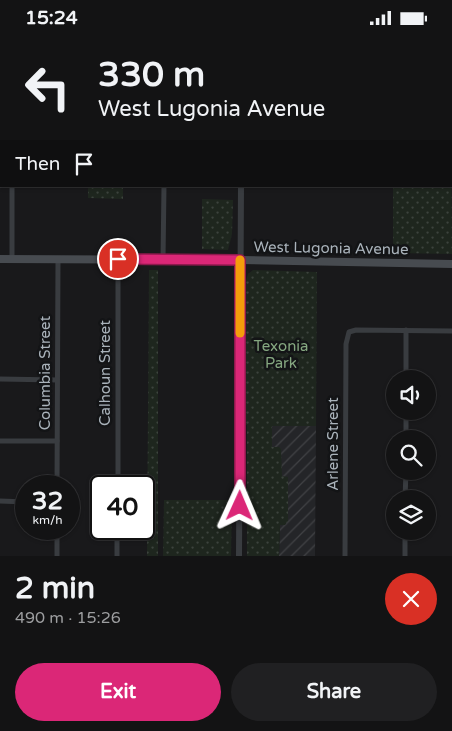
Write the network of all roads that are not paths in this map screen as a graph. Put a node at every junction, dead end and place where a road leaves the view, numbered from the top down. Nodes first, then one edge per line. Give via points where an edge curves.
1 (12, 187) edge
2 (164, 187) edge
3 (241, 187) edge
4 (0, 259) edge
5 (12, 259) junction
6 (118, 259) junction
7 (58, 260) junction
8 (163, 260) junction
9 (240, 260) junction
10 (452, 263) edge
11 (406, 330) junction
12 (452, 331) edge
13 (406, 370) edge
14 (0, 379) edge
15 (57, 380) junction
16 (0, 441) edge
17 (57, 441) junction
18 (57, 475) edge
19 (118, 475) edge
20 (0, 501) edge
21 (15, 502) edge
22 (57, 540) edge
23 (117, 540) edge
24 (405, 540) edge
25 (57, 556) edge
26 (117, 556) edge
27 (239, 556) edge
28 (345, 556) edge
29 (405, 556) edge

1 - 5 street
2 - 8 street
3 - 9 street
4 - 5 main road, West Lugonia Avenue
5 - 7 main road, West Lugonia Avenue
6 - 7 main road, West Lugonia Avenue
6 - 8 main road, West Lugonia Avenue
6 - 19 street, Calhoun Street
7 - 15 street, Columbia Street
8 - 9 main road, West Lugonia Avenue
9 - 10 main road, West Lugonia Avenue
9 - 27 street
11 - 12 street
11 - 13 street
11 - 28 street, Arlene Street via 349,332 346,344
14 - 15 street
15 - 17 street, Columbia Street
16 - 17 street
17 - 18 street, Columbia Street
20 - 21 street
22 - 25 street
23 - 26 street
24 - 29 street

